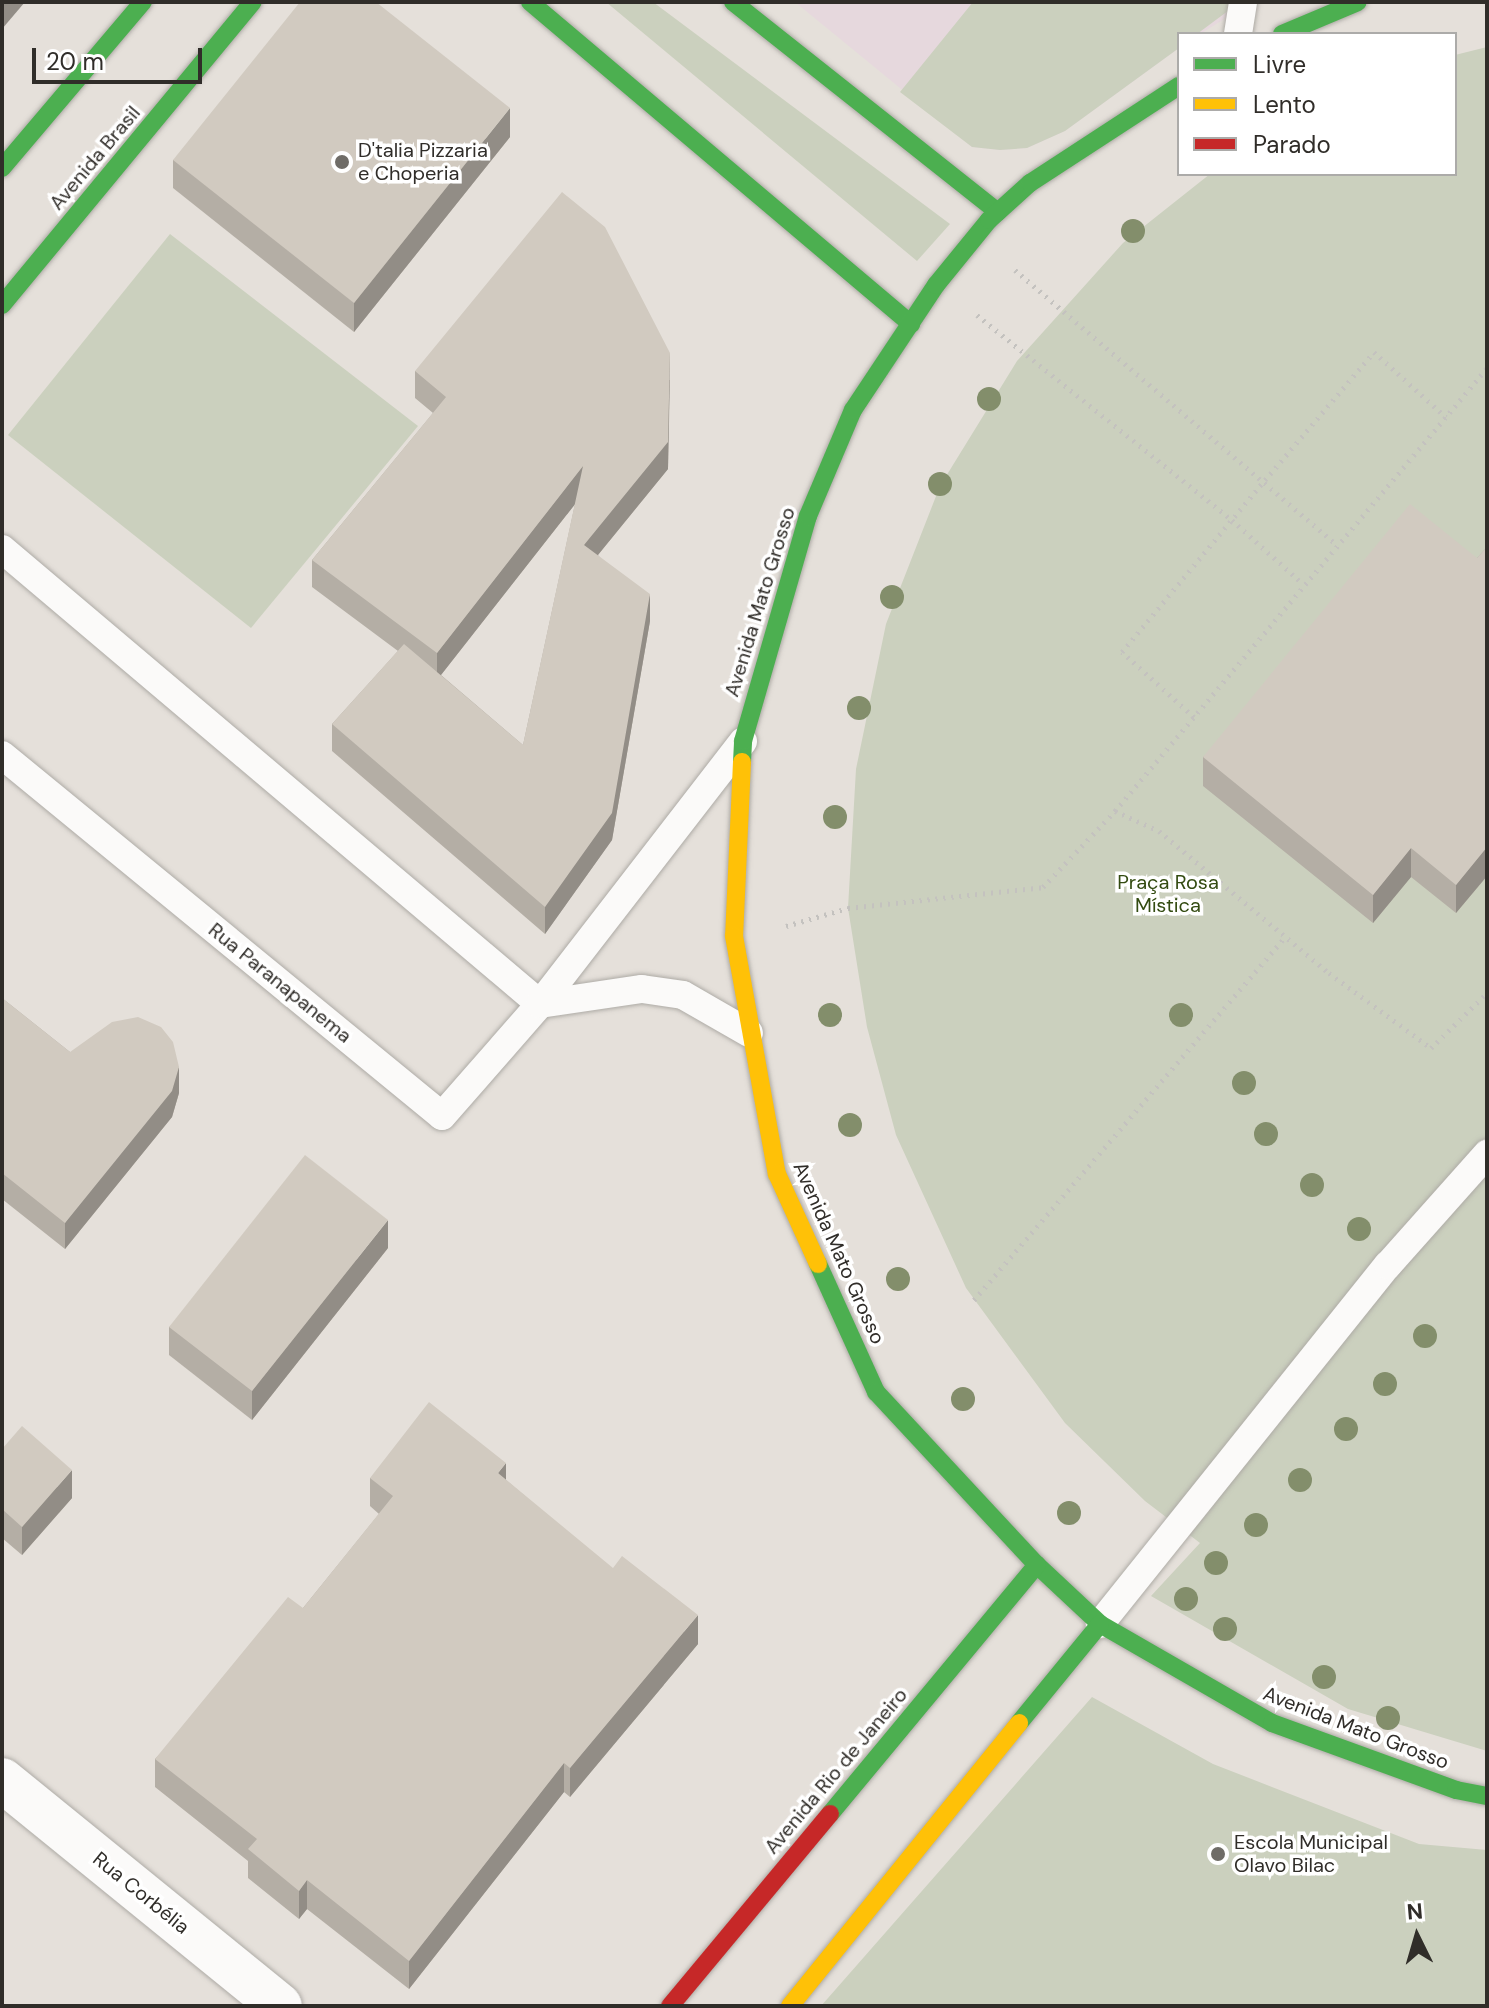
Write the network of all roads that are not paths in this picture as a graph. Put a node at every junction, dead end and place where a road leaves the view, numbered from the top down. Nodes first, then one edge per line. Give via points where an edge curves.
1 (143, 2) edge
2 (253, 2) edge
3 (530, 2) edge
4 (733, 2) edge
5 (1243, 2) edge
6 (1358, 2) edge
7 (1238, 32) edge
8 (1287, 32) edge
9 (1177, 87) edge
10 (2, 168) edge
11 (998, 212) junction
12 (2, 305) edge
13 (911, 324) junction
14 (2, 549) edge
15 (743, 741) junction
16 (2, 755) edge
17 (540, 1004) junction
18 (749, 1033) junction
19 (1487, 1154) edge
20 (1037, 1565) junction
21 (1100, 1624) junction
22 (2, 1780) edge
23 (1487, 1796) edge
24 (280, 2006) edge
25 (670, 2006) edge
26 (790, 2006) edge

1 - 10 main road
2 - 12 main road, Avenida Brasil
3 - 13 main road
4 - 11 main road
5 - 7 lane
6 - 8 main road
9 - 11 main road, Avenida Mato Grosso via 1030,183
11 - 13 main road, Avenida Mato Grosso via 936,285
13 - 15 main road, Avenida Mato Grosso via 853,410 808,516
14 - 17 lane
15 - 17 lane, Rua Paranapanema
15 - 18 main road, Avenida Mato Grosso via 734,936
16 - 17 lane, Rua Paranapanema via 442,1116
17 - 18 lane via 606,991 656,991 683,995
18 - 20 main road, Avenida Mato Grosso via 777,1174 876,1392
19 - 21 lane via 1388,1265
20 - 21 main road, Avenida Mato Grosso
20 - 25 main road, Avenida Rio de Janeiro
21 - 23 main road, Avenida Mato Grosso via 1272,1723 1456,1790
21 - 26 main road
22 - 24 street, Rua Corbélia

